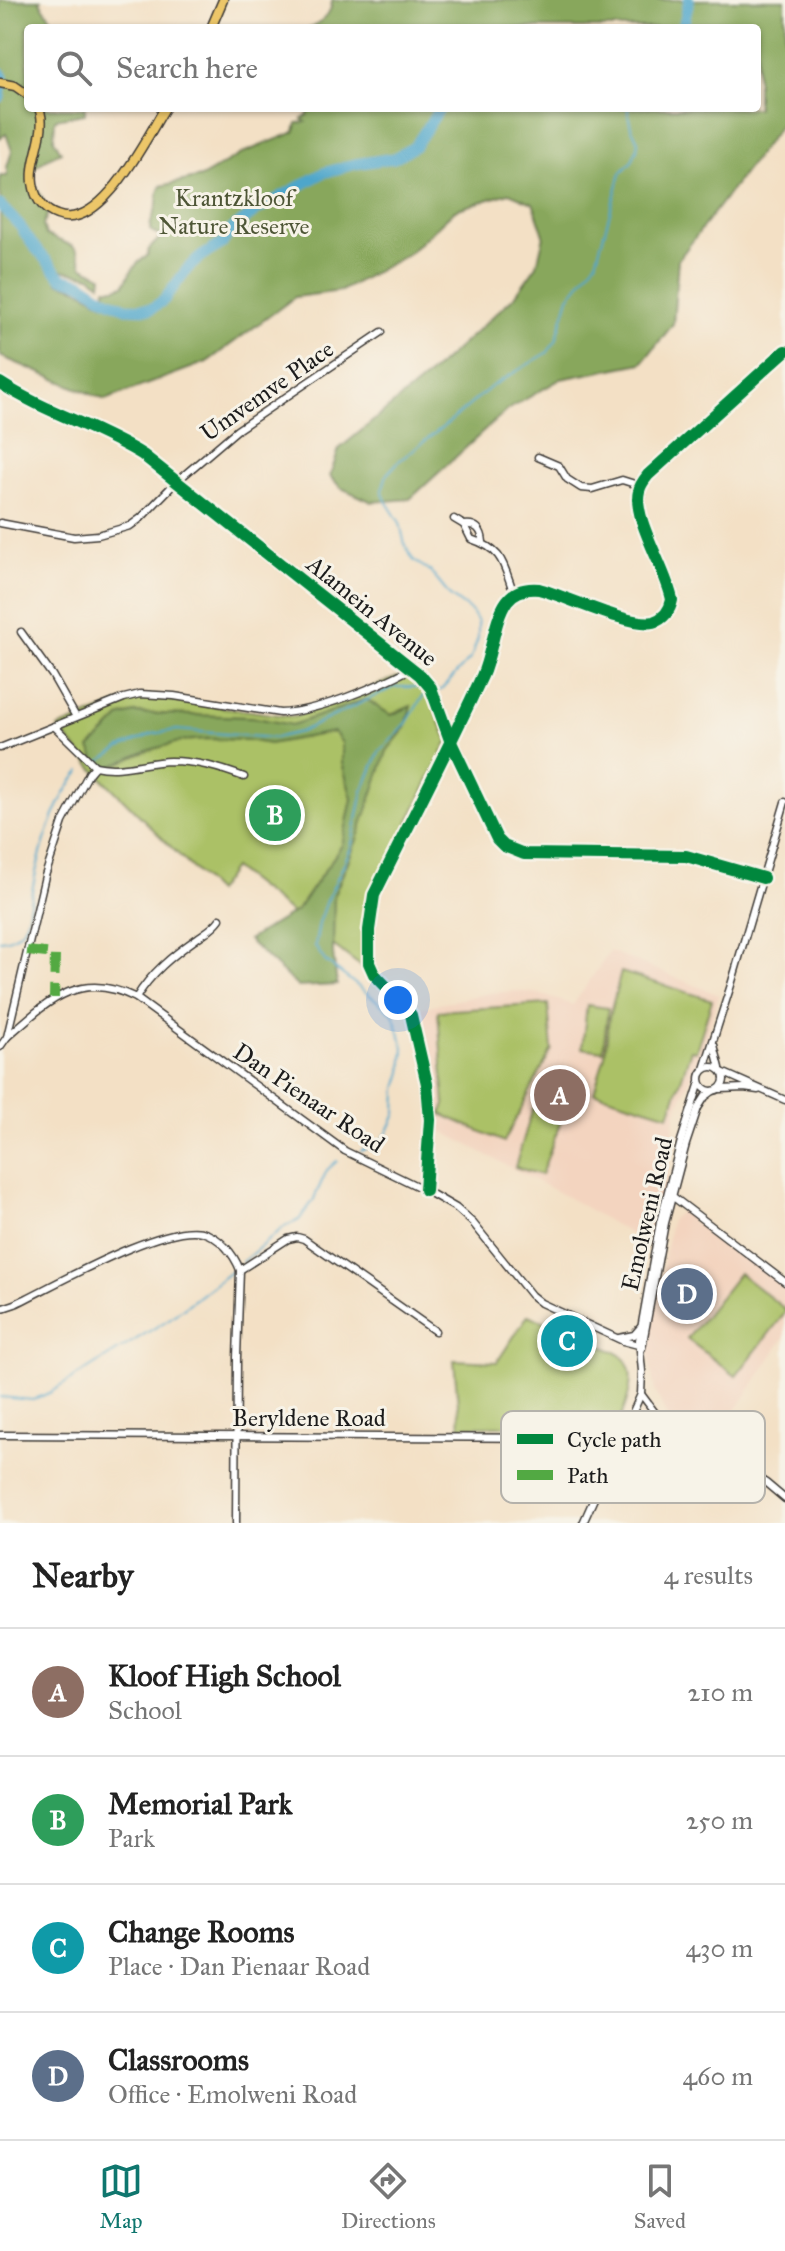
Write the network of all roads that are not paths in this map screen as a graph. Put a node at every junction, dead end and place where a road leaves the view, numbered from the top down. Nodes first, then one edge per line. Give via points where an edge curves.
1 (223, 0) edge
2 (213, 24) edge
3 (4, 84) edge
4 (24, 92) edge
5 (40, 112) edge
6 (163, 112) edge
7 (382, 332) dead end
8 (785, 351) edge
9 (0, 383) edge
10 (538, 457) dead end
11 (176, 482) junction
12 (641, 486) junction
13 (454, 519) dead end
14 (0, 523) edge
15 (464, 525) junction
16 (483, 542) junction
17 (514, 594) junction
18 (21, 632) dead end
19 (412, 668) junction
20 (76, 717) junction
21 (54, 726) junction
22 (450, 740) junction
23 (0, 748) edge
24 (95, 766) junction
25 (244, 777) dead end
26 (785, 802) edge
27 (763, 878) junction
28 (220, 919) dead end
29 (136, 998) junction
30 (7, 1037) junction
31 (713, 1037) junction
32 (0, 1047) edge
33 (704, 1069) junction
34 (721, 1071) junction
35 (700, 1082) junction
36 (716, 1090) junction
37 (765, 1092) junction
38 (785, 1100) edge
39 (425, 1190) junction
40 (672, 1196) junction
41 (670, 1205) junction
42 (686, 1207) junction
43 (240, 1270) junction
44 (785, 1282) edge
45 (0, 1309) edge
46 (640, 1328) junction
47 (435, 1331) dead end
48 (616, 1338) junction
49 (640, 1346) junction
50 (641, 1394) junction
51 (633, 1410) joint
52 (653, 1410) joint
53 (0, 1435) edge
54 (238, 1436) junction
55 (501, 1438) edge
56 (765, 1482) edge
57 (785, 1499) edge
58 (592, 1503) edge
59 (236, 1523) edge
60 (583, 1523) edge

1 - 2 main road
3 - 4 main road
5 - 6 main road via 34,189 49,211 67,218 104,199
7 - 11 street, Umvemve Place via 237,430
8 - 12 street
9 - 11 street, Alamein Avenue via 128,446
10 - 12 street via 559,466 581,488 622,480
11 - 14 street, Umvemve Place via 141,518 115,532 74,537
11 - 19 street, Alamein Avenue
12 - 17 street via 640,513 672,595 662,618 633,621 539,589
13 - 15 street
15 - 16 street via 471,539
15 - 16 street via 477,527
16 - 17 street via 504,564
17 - 22 street via 504,606 486,665
18 - 20 street
19 - 20 street via 325,705 293,712 140,694
19 - 22 street, Alamein Avenue via 432,691
20 - 21 street
21 - 23 street
21 - 24 street
22 - 27 street, Alamein Avenue via 497,839 514,851 686,856
22 - 39 street via 374,895 367,948 374,974 403,1004 413,1024 430,1113
24 - 25 street via 111,770 195,762
24 - 30 street via 56,841
26 - 27 street
27 - 31 street
28 - 29 street via 157,970
29 - 30 street, Dan Pienaar Road via 104,986 72,990 54,998
29 - 39 street, Dan Pienaar Road via 345,1151
30 - 32 street
31 - 33 street
31 - 34 street
33 - 34 street
33 - 35 street
34 - 36 street via 724,1082
34 - 37 street
35 - 36 street via 703,1088
35 - 46 street, Emolweni Road via 660,1222
36 - 37 street
36 - 40 street, Emolweni Road via 698,1108
37 - 38 street
39 - 48 street, Dan Pienaar Road via 464,1215 537,1300
40 - 41 street, Emolweni Road
40 - 42 street
41 - 42 street
41 - 49 street, Emolweni Road
42 - 44 street
43 - 45 street via 219,1241 201,1232 185,1233 134,1245
43 - 47 street via 288,1239 304,1239
43 - 54 street
46 - 48 street via 628,1338
46 - 49 street, Emolweni Road
48 - 49 street, Dan Pienaar Road
49 - 50 street, Emolweni Road
50 - 51 street, Emolweni Road
50 - 52 street
51 - 52 street
53 - 54 street, Beryldene Road
54 - 55 street, Beryldene Road
54 - 59 street
56 - 57 street
58 - 60 street, Emolweni Road

